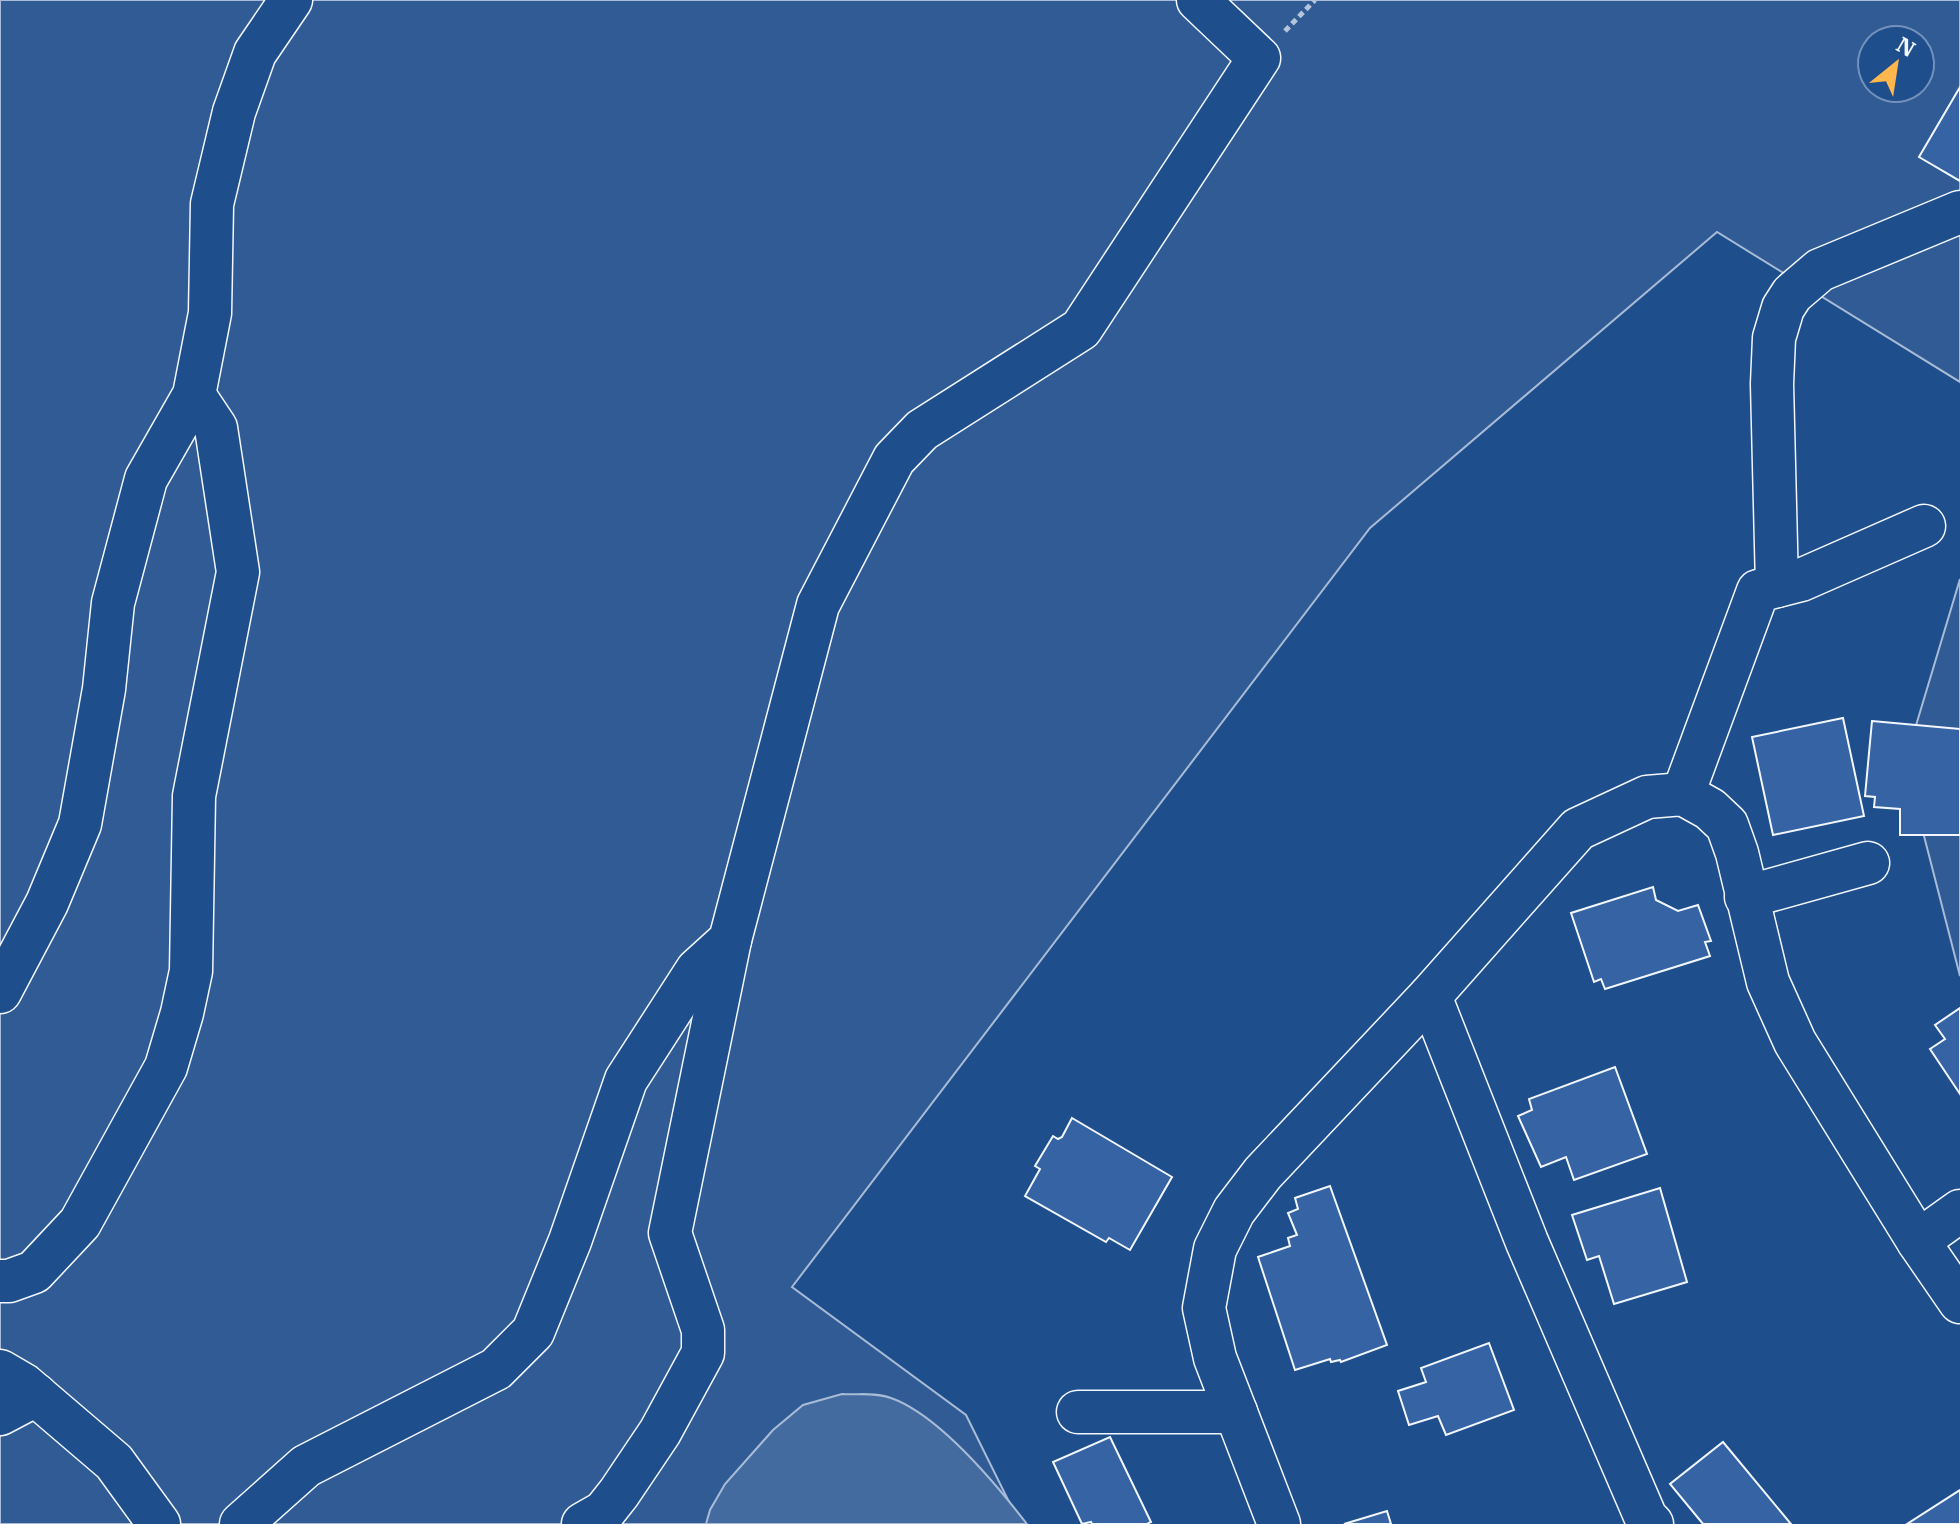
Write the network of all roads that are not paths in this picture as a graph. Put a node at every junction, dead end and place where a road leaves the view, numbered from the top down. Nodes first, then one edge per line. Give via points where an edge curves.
1 (291, 0) edge
2 (1198, 0) edge
3 (1960, 212) edge
4 (194, 395) junction
5 (1924, 526) dead end
6 (1777, 586) junction
7 (1683, 794) junction
8 (1868, 863) dead end
9 (1746, 897) junction
10 (730, 940) junction
11 (0, 992) edge
12 (1430, 996) junction
13 (1960, 1211) edge
14 (1918, 1241) junction
15 (0, 1281) edge
16 (1960, 1302) edge
17 (0, 1371) edge
18 (18, 1404) edge
19 (1078, 1412) dead end
20 (1236, 1412) junction
21 (159, 1524) edge
22 (241, 1524) edge
23 (583, 1524) edge
24 (1279, 1524) edge
25 (1652, 1524) edge

1 - 4 street via 255,53 234,112 212,204 210,313
2 - 10 street via 1259,58 1081,329 922,430 894,459 818,605
3 - 6 street via 1820,270 1783,308 1774,338 1772,384
4 - 11 street via 146,479 116,589 80,824 47,903
4 - 15 street via 216,428 238,572 194,796 191,971 182,1013 166,1067 80,1223 34,1272
5 - 6 street
6 - 7 street via 1758,591
7 - 9 street via 1727,825
7 - 12 street via 1647,797 1578,829
8 - 9 street
9 - 14 street via 1768,982 1795,1042
10 - 22 street via 697,970 626,1080 533,1332 496,1369 306,1466
10 - 23 street via 670,1233 703,1330 703,1353 619,1493 604,1512
12 - 20 street via 1263,1173 1234,1211 1215,1249 1204,1308 1215,1358
12 - 25 street via 1527,1242
13 - 14 street
14 - 16 street
17 - 18 street
18 - 21 street via 114,1462
19 - 20 street
20 - 24 street

